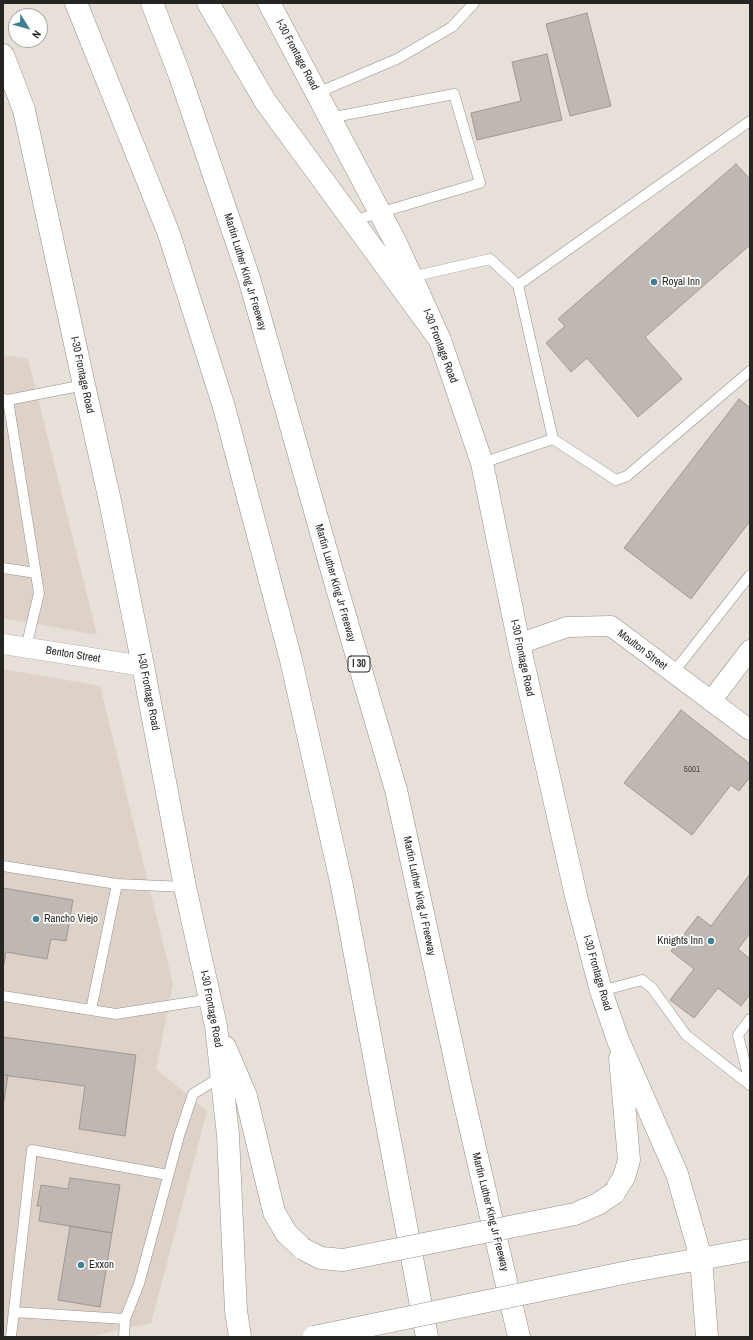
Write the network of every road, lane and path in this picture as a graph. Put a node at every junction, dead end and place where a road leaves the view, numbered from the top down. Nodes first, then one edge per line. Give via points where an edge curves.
1 (76, 3) edge
2 (152, 3) edge
3 (208, 3) edge
4 (269, 3) edge
5 (474, 3) edge
6 (3, 55) edge
7 (317, 93) junction
8 (329, 118) junction
9 (750, 121) edge
10 (379, 212) junction
11 (352, 221) junction
12 (411, 277) junction
13 (518, 285) junction
14 (440, 340) junction
15 (750, 371) edge
16 (84, 385) junction
17 (6, 400) edge
18 (553, 439) junction
19 (482, 463) junction
20 (3, 568) edge
21 (36, 573) junction
22 (750, 574) edge
23 (3, 644) edge
24 (519, 644) junction
25 (26, 648) junction
26 (750, 650) edge
27 (143, 666) junction
28 (673, 673) junction
29 (711, 701) junction
30 (750, 730) edge
31 (3, 866) edge
32 (117, 884) junction
33 (185, 887) junction
34 (601, 991) junction
35 (3, 996) edge
36 (211, 999) junction
37 (91, 1010) junction
38 (750, 1019) edge
39 (216, 1026) junction
40 (618, 1040) junction
41 (222, 1076) junction
42 (750, 1084) edge
43 (168, 1175) junction
44 (750, 1250) edge
45 (700, 1258) junction
46 (14, 1312) junction
47 (125, 1319) junction
48 (11, 1337) edge
49 (124, 1337) edge
50 (240, 1337) edge
51 (313, 1337) edge
52 (427, 1337) edge
53 (519, 1337) edge
54 (707, 1337) edge

1 - 52 main road via 169,234 224,407 289,653 342,886
2 - 53 main road, Martin Luther King Jr Freeway / I 30 via 180,76 249,278 396,790 465,1106
3 - 11 main road via 265,101
4 - 7 main road, I-30 Frontage Road
5 - 7 lane via 452,27 397,59
6 - 16 main road, I-30 Frontage Road via 24,110
7 - 8 main road, I-30 Frontage Road
8 - 10 main road, I-30 Frontage Road
8 - 10 lane via 454,94 480,183
9 - 13 lane
10 - 11 lane
10 - 12 main road, I-30 Frontage Road
11 - 14 main road
12 - 13 lane via 490,259
12 - 14 main road, I-30 Frontage Road
13 - 18 lane
14 - 19 main road, I-30 Frontage Road
15 - 18 lane via 627,476 616,480
16 - 17 lane
16 - 27 main road, I-30 Frontage Road
17 - 21 lane
18 - 19 lane
19 - 24 main road, I-30 Frontage Road
20 - 21 lane
21 - 25 lane via 39,593
22 - 28 lane
23 - 25 street, Benton Street
24 - 28 street, Moulton Street via 567,627 611,626
24 - 34 main road, I-30 Frontage Road via 576,896
25 - 27 street, Benton Street
26 - 29 street
27 - 33 main road, I-30 Frontage Road
28 - 29 street, Moulton Street
29 - 30 street, Moulton Street
31 - 32 lane
32 - 33 lane
32 - 37 lane
33 - 36 main road, I-30 Frontage Road
34 - 40 main road, I-30 Frontage Road
34 - 42 lane via 642,980 652,988 686,1035
35 - 37 lane
36 - 37 lane via 116,1014
36 - 39 main road, I-30 Frontage Road
38 - 42 lane via 738,1035
39 - 40 main road, bridge via 246,1096 274,1212 286,1233 302,1249 321,1258 343,1260 574,1214 598,1204 614,1193 624,1177 629,1160
39 - 41 main road, I-30 Frontage Road
40 - 45 main road, I-30 Frontage Road via 677,1174
41 - 43 lane via 193,1094
41 - 50 main road, I-30 Frontage Road via 228,1135 236,1311
43 - 46 lane via 32,1150
43 - 47 lane via 139,1284
44 - 45 main road
45 - 51 main road, bridge
45 - 54 main road, I-30 Frontage Road
46 - 47 lane
46 - 48 lane
47 - 49 lane

